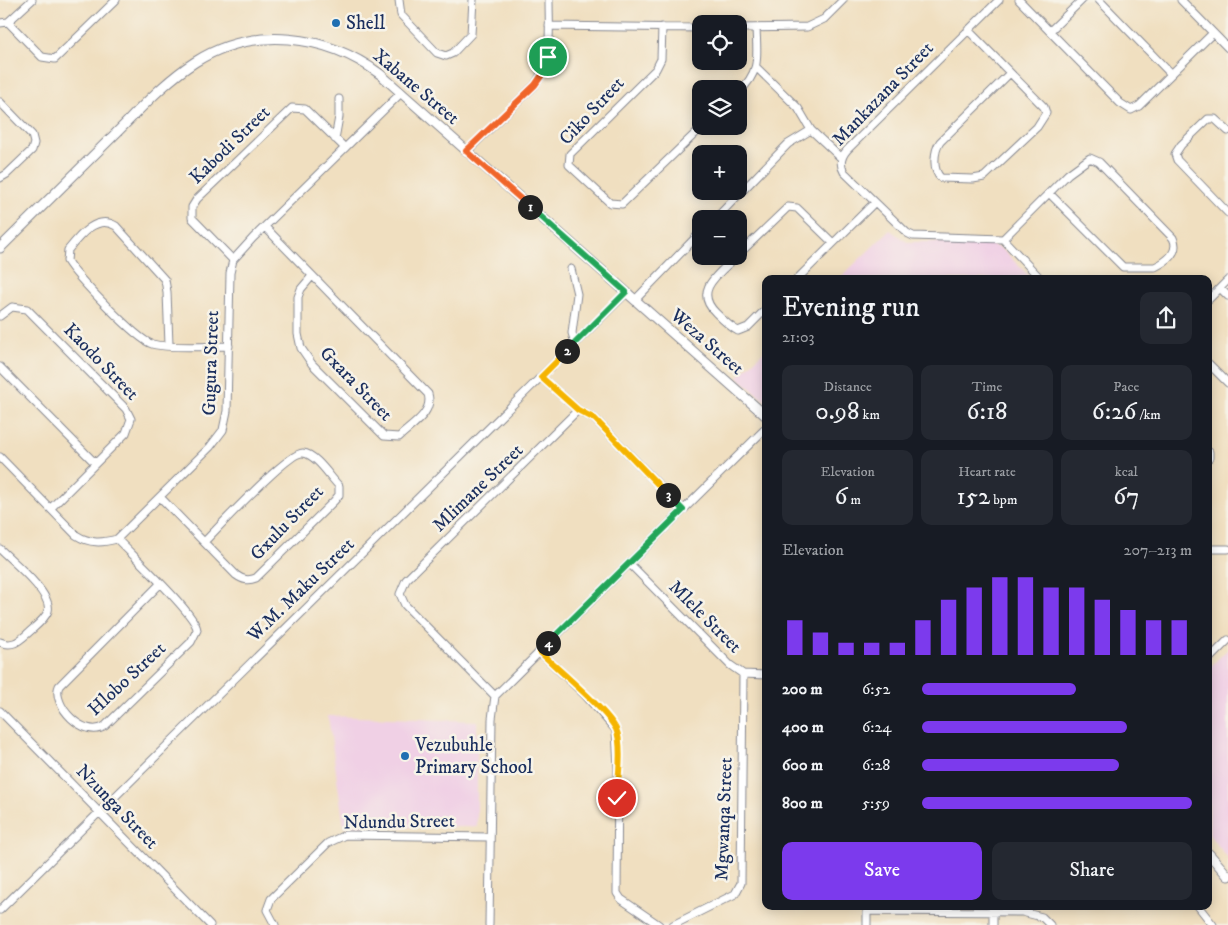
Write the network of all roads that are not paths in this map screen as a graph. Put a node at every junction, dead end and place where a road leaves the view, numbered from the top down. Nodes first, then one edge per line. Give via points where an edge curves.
1 (32, 0) edge
2 (116, 0) edge
3 (399, 0) edge
4 (473, 0) edge
5 (549, 0) edge
6 (843, 0) edge
7 (999, 0) edge
8 (1019, 0) edge
9 (1082, 0) edge
10 (1099, 0) edge
11 (1181, 0) edge
12 (4, 22) edge
13 (549, 26) junction
14 (662, 27) junction
15 (692, 28) edge
16 (747, 28) edge
17 (756, 28) junction
18 (968, 30) junction
19 (1050, 31) junction
20 (1212, 33) junction
21 (1228, 48) edge
22 (756, 67) junction
23 (1010, 73) junction
24 (1171, 74) junction
25 (747, 83) edge
26 (401, 93) junction
27 (339, 99) dead end
28 (0, 102) edge
29 (811, 130) junction
30 (1228, 131) edge
31 (694, 135) edge
32 (335, 139) junction
33 (345, 148) junction
34 (466, 151) junction
35 (842, 158) junction
36 (0, 178) edge
37 (1050, 194) junction
38 (874, 203) junction
39 (724, 210) edge
40 (1228, 212) edge
41 (265, 227) junction
42 (1003, 239) junction
43 (692, 241) edge
44 (833, 243) junction
45 (747, 246) edge
46 (0, 248) edge
47 (234, 260) junction
48 (728, 265) edge
49 (571, 269) dead end
50 (801, 275) edge
51 (1037, 275) edge
52 (312, 276) junction
53 (1228, 280) edge
54 (1220, 288) junction
55 (626, 292) junction
56 (1212, 296) edge
57 (1228, 296) edge
58 (635, 300) junction
59 (762, 313) edge
60 (0, 316) edge
61 (575, 343) junction
62 (169, 345) junction
63 (229, 346) junction
64 (0, 367) edge
65 (1212, 367) edge
66 (541, 377) junction
67 (1228, 383) edge
68 (578, 410) junction
69 (762, 412) edge
70 (762, 432) edge
71 (0, 457) edge
72 (96, 463) junction
73 (160, 497) junction
74 (50, 508) junction
75 (683, 510) junction
76 (117, 540) junction
77 (204, 542) junction
78 (0, 549) edge
79 (1212, 550) edge
80 (1228, 550) edge
81 (630, 564) junction
82 (160, 584) junction
83 (1228, 640) edge
84 (0, 642) edge
85 (540, 652) junction
86 (1212, 656) edge
87 (743, 674) junction
88 (762, 675) edge
89 (495, 696) junction
90 (0, 711) edge
91 (99, 812) junction
92 (490, 837) junction
93 (1212, 857) edge
94 (1228, 876) edge
95 (0, 910) edge
96 (867, 910) edge
97 (917, 910) edge
98 (1201, 910) edge
99 (993, 913) junction
100 (210, 925) edge
101 (274, 925) edge
102 (490, 925) edge
103 (659, 925) edge
104 (674, 925) edge
105 (867, 925) edge
106 (993, 925) edge
107 (1050, 925) edge
108 (1213, 925) edge

1 - 12 street
2 - 12 street via 55,59 42,57
3 - 4 street via 402,15 437,53 446,56 471,34
5 - 13 street
6 - 17 street via 824,19 807,27
7 - 18 street, Mankazana Street
8 - 19 street
9 - 19 street
10 - 24 street
11 - 20 street
13 - 14 street
13 - 34 street via 544,72 535,85
14 - 15 street
14 - 31 street, Ciko Street via 661,59 656,69 570,154 569,165 610,203 622,204
16 - 17 street
17 - 22 street
18 - 23 street
18 - 35 street, Mankazana Street
19 - 24 street via 1128,109 1136,108
20 - 21 street
20 - 24 street
22 - 25 street
22 - 29 street via 798,108
23 - 23 street via 1044,107 1045,117 984,177 940,177 936,170 940,142
26 - 33 street
26 - 34 street, Xabane Street
26 - 46 street, Xabane Street via 361,61 316,43 266,39 218,51 178,74
27 - 32 street
28 - 36 street via 32,135 34,143 26,156
29 - 35 street
29 - 39 street via 788,144
30 - 40 street via 1215,119 1208,119 1175,154 1177,160
32 - 33 street, Kabodi Street
32 - 47 street, Kabodi Street via 305,109 292,108 197,200 192,207 192,218
33 - 41 street
34 - 55 street, Xabane Street
35 - 38 street, Mankazana Street via 844,172
37 - 37 street via 1086,159 1094,159 1173,238 1175,252 1155,267 1124,266
37 - 42 street
38 - 42 street, Mankazana Street via 913,236
38 - 44 street
41 - 47 street
41 - 52 street, Gxara Street
42 - 51 street
43 - 58 street
44 - 45 street via 798,208 788,207
44 - 50 street
47 - 63 street, Gugura Street via 230,282
48 - 59 street via 711,282 706,296 708,303 738,331 748,327
49 - 61 street via 577,294 572,333
52 - 52 street, Gxara Street via 428,394 427,411 399,437 384,436 312,364 301,348 298,296
53 - 54 street
54 - 56 street
54 - 57 street
55 - 58 street, Weza Street
55 - 61 street, W.M. Maku Street
58 - 69 street, Weza Street
60 - 72 street, Kaodo Street via 12,306 27,309 129,414 129,429
61 - 66 street, W.M. Maku Street
62 - 62 street via 165,280 116,226 96,223 68,250 70,266 139,337 150,344
62 - 63 street
63 - 73 street, Gugura Street via 227,411 223,430 218,439
64 - 72 street
65 - 67 street
66 - 68 street
66 - 91 street, W.M. Maku Street
68 - 75 street via 595,419
68 - 89 street, Mlimane Street via 401,588 405,605
70 - 75 street
71 - 74 street
72 - 74 street, Kaodo Street
73 - 76 street, Gugura Street
73 - 77 street, Gxulu Street
74 - 76 street via 82,539 98,543
75 - 81 street
76 - 82 street, Hlobo Street
77 - 77 street, Gxulu Street via 296,453 312,457 339,486 339,495 334,501 256,578 240,578
78 - 84 street via 43,593 48,606 46,615 20,641 11,645
79 - 80 street
81 - 85 street
81 - 87 street, Mlele Street via 730,665
82 - 82 street, Hlobo Street via 196,622 196,634 105,726 96,731 86,730 59,702 59,686
83 - 86 street
85 - 89 street
85 - 103 street via 616,730 617,893
87 - 88 street, Mlele Street
87 - 104 street, Mgwanqa Street via 741,884 735,894
89 - 92 street
90 - 91 street, Nzunga Street
91 - 95 street, W.M. Maku Street
91 - 100 street, Nzunga Street
92 - 101 street, Ndundu Street via 358,835 334,838 271,899 266,910
92 - 102 street
93 - 94 street
96 - 105 street
97 - 99 street
98 - 108 street
99 - 106 street
99 - 107 street via 1033,913

